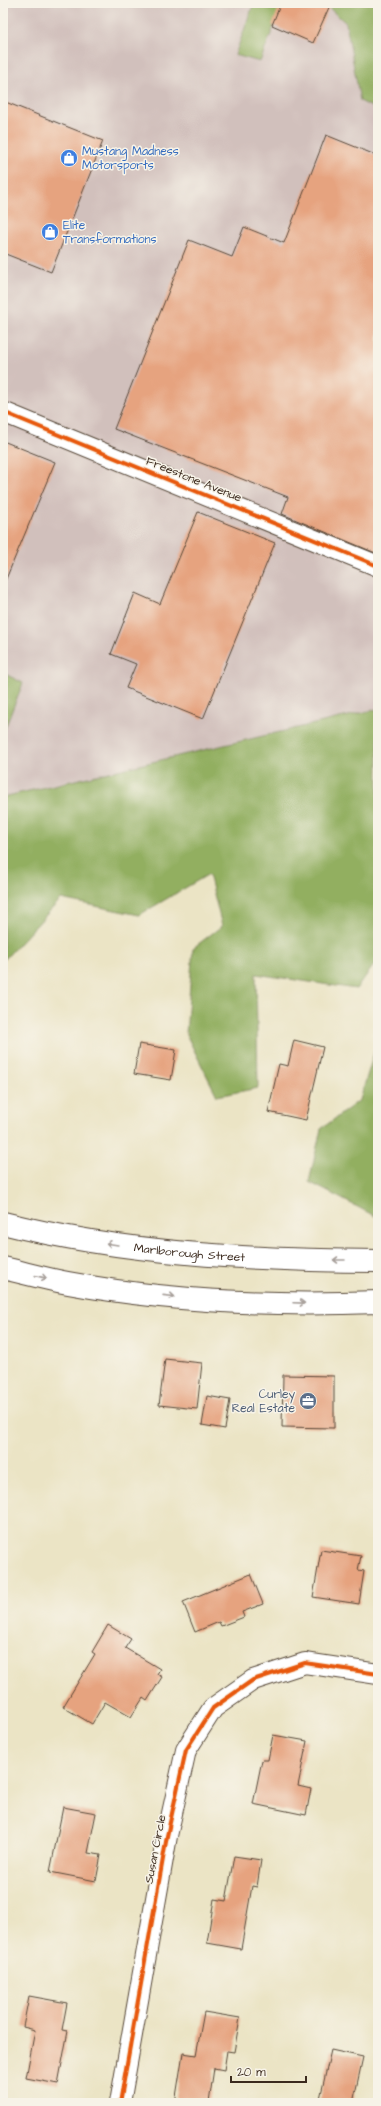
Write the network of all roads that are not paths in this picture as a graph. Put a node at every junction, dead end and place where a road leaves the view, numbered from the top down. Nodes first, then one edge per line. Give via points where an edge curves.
1 (3, 412) edge
2 (378, 566) edge
3 (3, 1223) edge
4 (378, 1261) edge
5 (3, 1268) edge
6 (378, 1302) edge
7 (378, 1674) edge
8 (120, 2103) edge

1 - 2 street, Freestone Avenue
4 -> 3 highway, Marlborough Street via 192,1255 78,1238
5 -> 6 highway via 68,1283 187,1298 321,1304
7 - 8 street, Susan Circle via 305,1663 253,1680 214,1708 186,1750 167,1836

